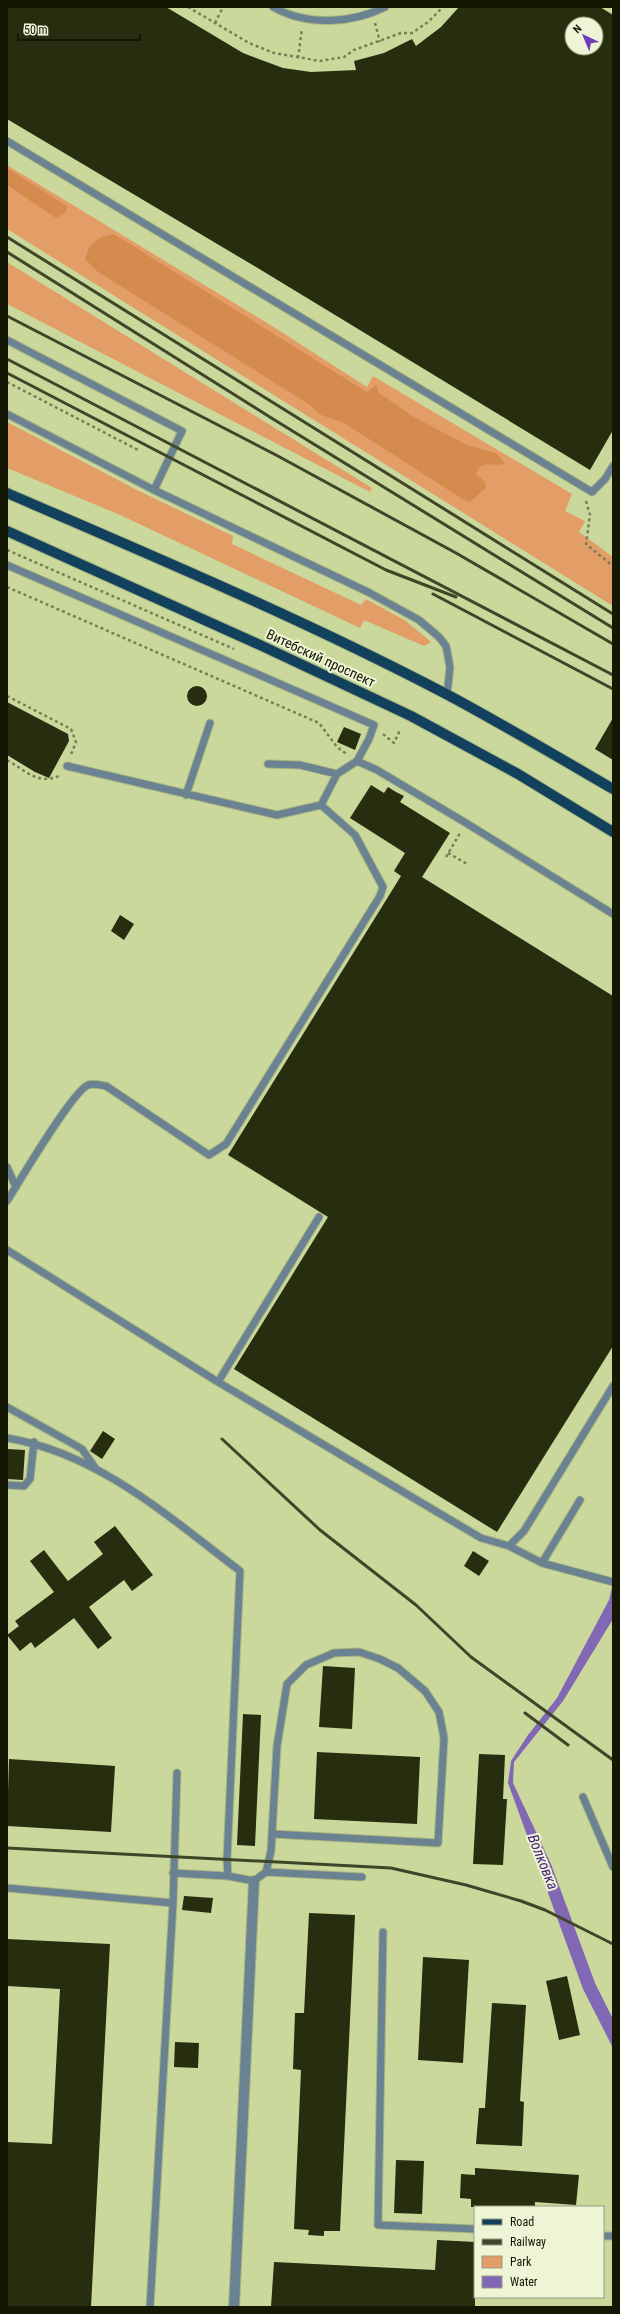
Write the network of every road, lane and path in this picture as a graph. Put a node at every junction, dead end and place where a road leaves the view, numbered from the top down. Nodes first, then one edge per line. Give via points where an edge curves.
1 (188, 7) edge
2 (223, 7) edge
3 (273, 7) edge
4 (385, 7) edge
5 (443, 7) edge
6 (372, 14) junction
7 (303, 19) junction
8 (215, 23) junction
9 (380, 42) junction
10 (298, 58) junction
11 (7, 141) edge
12 (7, 340) edge
13 (7, 382) edge
14 (7, 414) edge
15 (138, 450) dead end
16 (613, 466) edge
17 (154, 490) junction
18 (7, 493) edge
19 (590, 516) dead end
20 (7, 531) edge
21 (7, 565) edge
22 (613, 566) edge
23 (7, 586) edge
24 (447, 695) junction
25 (7, 696) edge
26 (210, 723) dead end
27 (400, 730) dead end
28 (394, 743) dead end
29 (7, 760) edge
30 (357, 761) junction
31 (268, 764) dead end
32 (67, 766) junction
33 (337, 774) junction
34 (613, 789) edge
35 (186, 795) junction
36 (321, 805) junction
37 (466, 823) junction
38 (613, 832) edge
39 (448, 853) junction
40 (446, 857) dead end
41 (467, 864) dead end
42 (613, 914) edge
43 (7, 1167) edge
44 (16, 1187) junction
45 (7, 1201) edge
46 (319, 1217) dead end
47 (7, 1250) edge
48 (218, 1382) junction
49 (613, 1386) edge
50 (7, 1407) edge
51 (7, 1438) edge
52 (34, 1442) junction
53 (96, 1470) junction
54 (7, 1485) edge
55 (580, 1500) dead end
56 (509, 1546) junction
57 (542, 1563) junction
58 (613, 1582) edge
59 (177, 1773) dead end
60 (583, 1797) dead end
61 (272, 1834) junction
62 (613, 1867) edge
63 (266, 1872) junction
64 (173, 1873) junction
65 (228, 1876) junction
66 (362, 1877) dead end
67 (254, 1881) junction
68 (7, 1888) edge
69 (173, 1902) junction
70 (383, 1932) dead end
71 (474, 2230) edge
72 (150, 2307) edge
73 (234, 2307) edge

1 - 8 path
2 - 8 path
3 - 7 lane
4 - 6 lane
5 - 9 path via 412,33 401,33
6 - 7 lane via 339,20
6 - 9 path
7 - 10 path
8 - 10 path via 249,43 274,53
9 - 10 path via 354,50 344,57 320,61
11 - 16 lane via 592,492
12 - 17 lane via 182,431
13 - 15 path
14 - 17 lane
17 - 24 lane via 368,592 420,620 446,646 450,667
18 - 24 main road, Витебский проспект via 261,605
19 - 22 path via 586,544
20 - 38 main road, Витебский проспект via 260,644 411,716 518,774
21 - 30 lane via 374,725
23 - 30 path via 318,723 337,747
24 - 34 main road, Витебский проспект
25 - 32 path via 71,729 76,742
26 - 35 lane
27 - 28 path
29 - 32 path via 40,780 51,780 61,775
30 - 33 lane
30 - 37 lane via 377,770
31 - 33 lane via 300,765
32 - 35 lane
33 - 36 lane
35 - 36 lane via 277,815
36 - 44 lane via 356,835 383,887 380,896 226,1144 209,1155 106,1086 87,1085 77,1094
37 - 39 path
37 - 42 lane
39 - 40 path
39 - 41 path
43 - 44 lane
44 - 45 lane
46 - 48 lane
47 - 48 lane
48 - 56 lane via 481,1538
49 - 56 lane via 524,1531
50 - 53 lane via 82,1449
51 - 52 lane
52 - 53 lane
52 - 54 lane via 30,1479 24,1486
53 - 65 lane via 136,1494 240,1571
55 - 57 lane
56 - 57 lane
57 - 58 lane
59 - 64 lane
60 - 62 lane
61 - 61 lane via 277,1746 287,1684 306,1665 334,1653 359,1652 398,1668 425,1691 440,1712 444,1738 438,1843
61 - 63 lane
63 - 66 lane
63 - 67 lane
64 - 65 lane
64 - 69 lane
65 - 67 lane
67 - 73 street
68 - 69 lane
69 - 72 lane
70 - 71 lane via 378,2225

